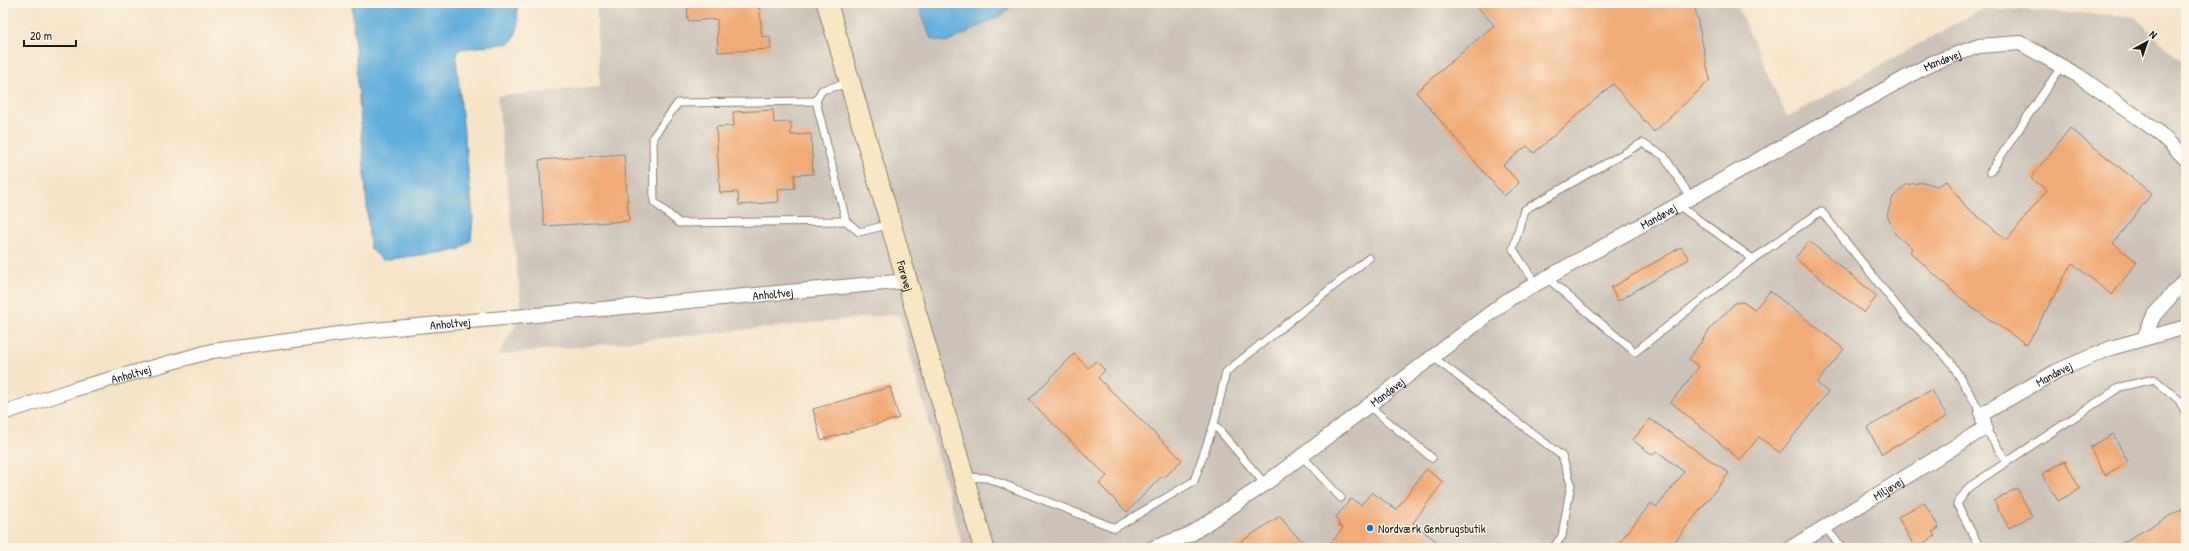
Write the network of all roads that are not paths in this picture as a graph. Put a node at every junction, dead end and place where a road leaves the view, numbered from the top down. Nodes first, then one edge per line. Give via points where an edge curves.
1 (827, 3) edge
2 (2061, 66) junction
3 (850, 82) junction
4 (816, 101) junction
5 (2186, 159) edge
6 (1990, 172) dead end
7 (1691, 198) junction
8 (1678, 205) junction
9 (846, 221) junction
10 (891, 224) junction
11 (1369, 258) dead end
12 (1753, 259) junction
13 (2186, 279) edge
14 (907, 281) junction
15 (1542, 281) junction
16 (2186, 327) edge
17 (2144, 338) junction
18 (1433, 357) junction
19 (1369, 406) junction
20 (3, 413) edge
21 (2186, 413) edge
22 (1982, 414) junction
23 (1214, 424) junction
24 (1985, 428) junction
25 (1302, 456) junction
26 (1432, 458) dead end
27 (2007, 462) junction
28 (963, 477) junction
29 (1265, 484) junction
30 (1341, 498) dead end
31 (1825, 527) junction
32 (984, 548) edge
33 (1153, 548) edge
34 (1554, 548) edge
35 (1791, 548) edge
36 (1842, 548) edge
37 (1980, 548) edge

1 - 3 street, Farøvej
2 - 5 street, Mandøvej via 2156,131
2 - 6 lane
2 - 7 street, Mandøvej via 2020,43 1980,46 1932,63
3 - 4 lane via 822,90
3 - 10 street, Farøvej
4 - 9 lane
4 - 9 lane via 678,103 653,137 654,202 679,223
7 - 8 street, Mandøvej
7 - 15 lane via 1664,156 1642,143 1524,210 1513,249
8 - 12 lane
8 - 15 street, Mandøvej
9 - 10 lane via 859,232
10 - 14 street, Farøvej
11 - 23 lane via 1226,372
12 - 15 lane via 1635,352
12 - 22 lane via 1821,211 1904,315 1950,361
13 - 17 street via 2154,315
14 - 20 street, Anholtvej via 362,331 212,351 75,389
14 - 28 street, Farøvej
15 - 18 street, Mandøvej via 1509,299
16 - 17 street, Mandøvej
17 - 22 street, Mandøvej via 2111,348 2057,371
18 - 19 street, Mandøvej
18 - 34 lane via 1562,456 1571,484 1562,536
19 - 25 street, Mandøvej
19 - 26 lane
21 - 27 lane via 2180,400 2154,379 2120,387
22 - 24 street
23 - 28 lane via 1194,481 1115,528 987,478
23 - 29 lane
24 - 27 lane
24 - 31 street, Miljøvej
25 - 29 street, Mandøvej
25 - 30 lane
27 - 37 lane via 1970,487 1957,504
28 - 32 street, Farøvej
29 - 33 street, Mandøvej via 1191,534
31 - 35 street, Miljøvej
31 - 36 lane

